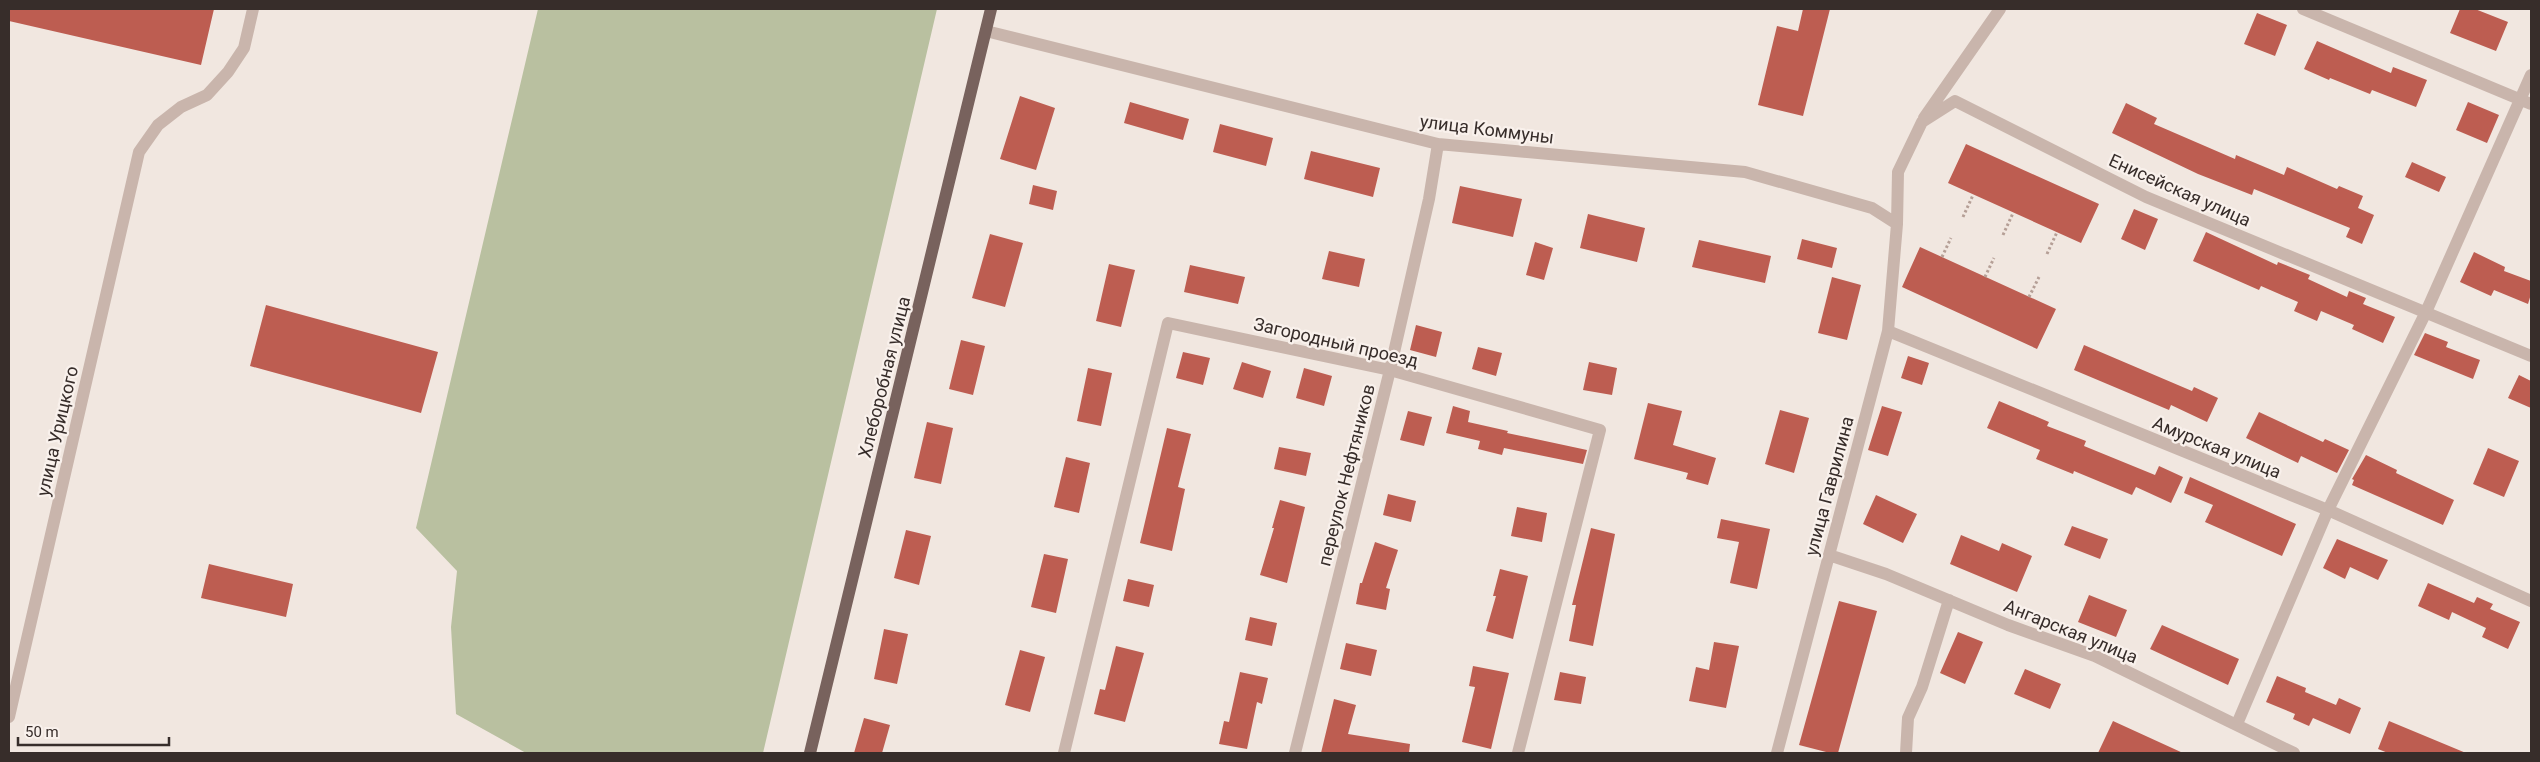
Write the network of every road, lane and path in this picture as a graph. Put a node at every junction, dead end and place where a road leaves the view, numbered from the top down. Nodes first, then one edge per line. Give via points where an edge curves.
1 (253, 9) edge
2 (991, 9) edge
3 (2000, 9) edge
4 (2303, 9) edge
5 (986, 31) junction
6 (2531, 75) edge
7 (2526, 102) edge
8 (1922, 122) junction
9 (1438, 144) junction
10 (1973, 195) dead end
11 (2013, 213) dead end
12 (1963, 217) dead end
13 (1897, 224) junction
14 (2057, 232) dead end
15 (2003, 235) dead end
16 (1951, 238) dead end
17 (2047, 254) dead end
18 (1942, 257) dead end
19 (1994, 258) dead end
20 (1985, 277) dead end
21 (2038, 277) dead end
22 (2029, 297) dead end
23 (2426, 312) junction
24 (1888, 331) junction
25 (2531, 356) edge
26 (1390, 370) junction
27 (2328, 510) junction
28 (1829, 555) junction
29 (1949, 600) junction
30 (2531, 601) edge
31 (9, 717) edge
32 (2237, 724) junction
33 (810, 753) edge
34 (1064, 753) edge
35 (1295, 753) edge
36 (1518, 753) edge
37 (1777, 753) edge
38 (1906, 753) edge
39 (2294, 753) edge

1 - 31 street, улица Урицкого via 244,48 228,72 207,95 181,107 158,125 139,152
2 - 5 main road, Хлеборобная улица
3 - 8 street
4 - 7 street
5 - 9 street, улица Коммуны
5 - 33 main road, Хлеборобная улица
6 - 7 street
7 - 23 street
8 - 13 street via 1898,172
8 - 23 street, Енисейская улица via 1955,101 2146,197
9 - 13 street, улица Коммуны via 1745,172 1872,208
9 - 26 street, переулок Нефтяников via 1429,199
10 - 12 path
11 - 15 path
13 - 24 street, улица Гаврилина
14 - 17 path
16 - 18 path
19 - 20 path
21 - 22 path
23 - 25 street, Енисейская улица
23 - 27 street
24 - 27 street, Амурская улица
24 - 28 street, улица Гаврилина
26 - 34 street, Загородный проезд via 1168,323
26 - 35 street, переулок Нефтяников
26 - 36 street, Загородный проезд via 1600,430
27 - 30 street, Амурская улица
27 - 32 street
28 - 29 street, Ангарская улица
28 - 37 street, улица Гаврилина
29 - 32 street, Ангарская улица via 2095,656
29 - 38 street via 1922,687 1908,718
32 - 39 street, Ангарская улица

